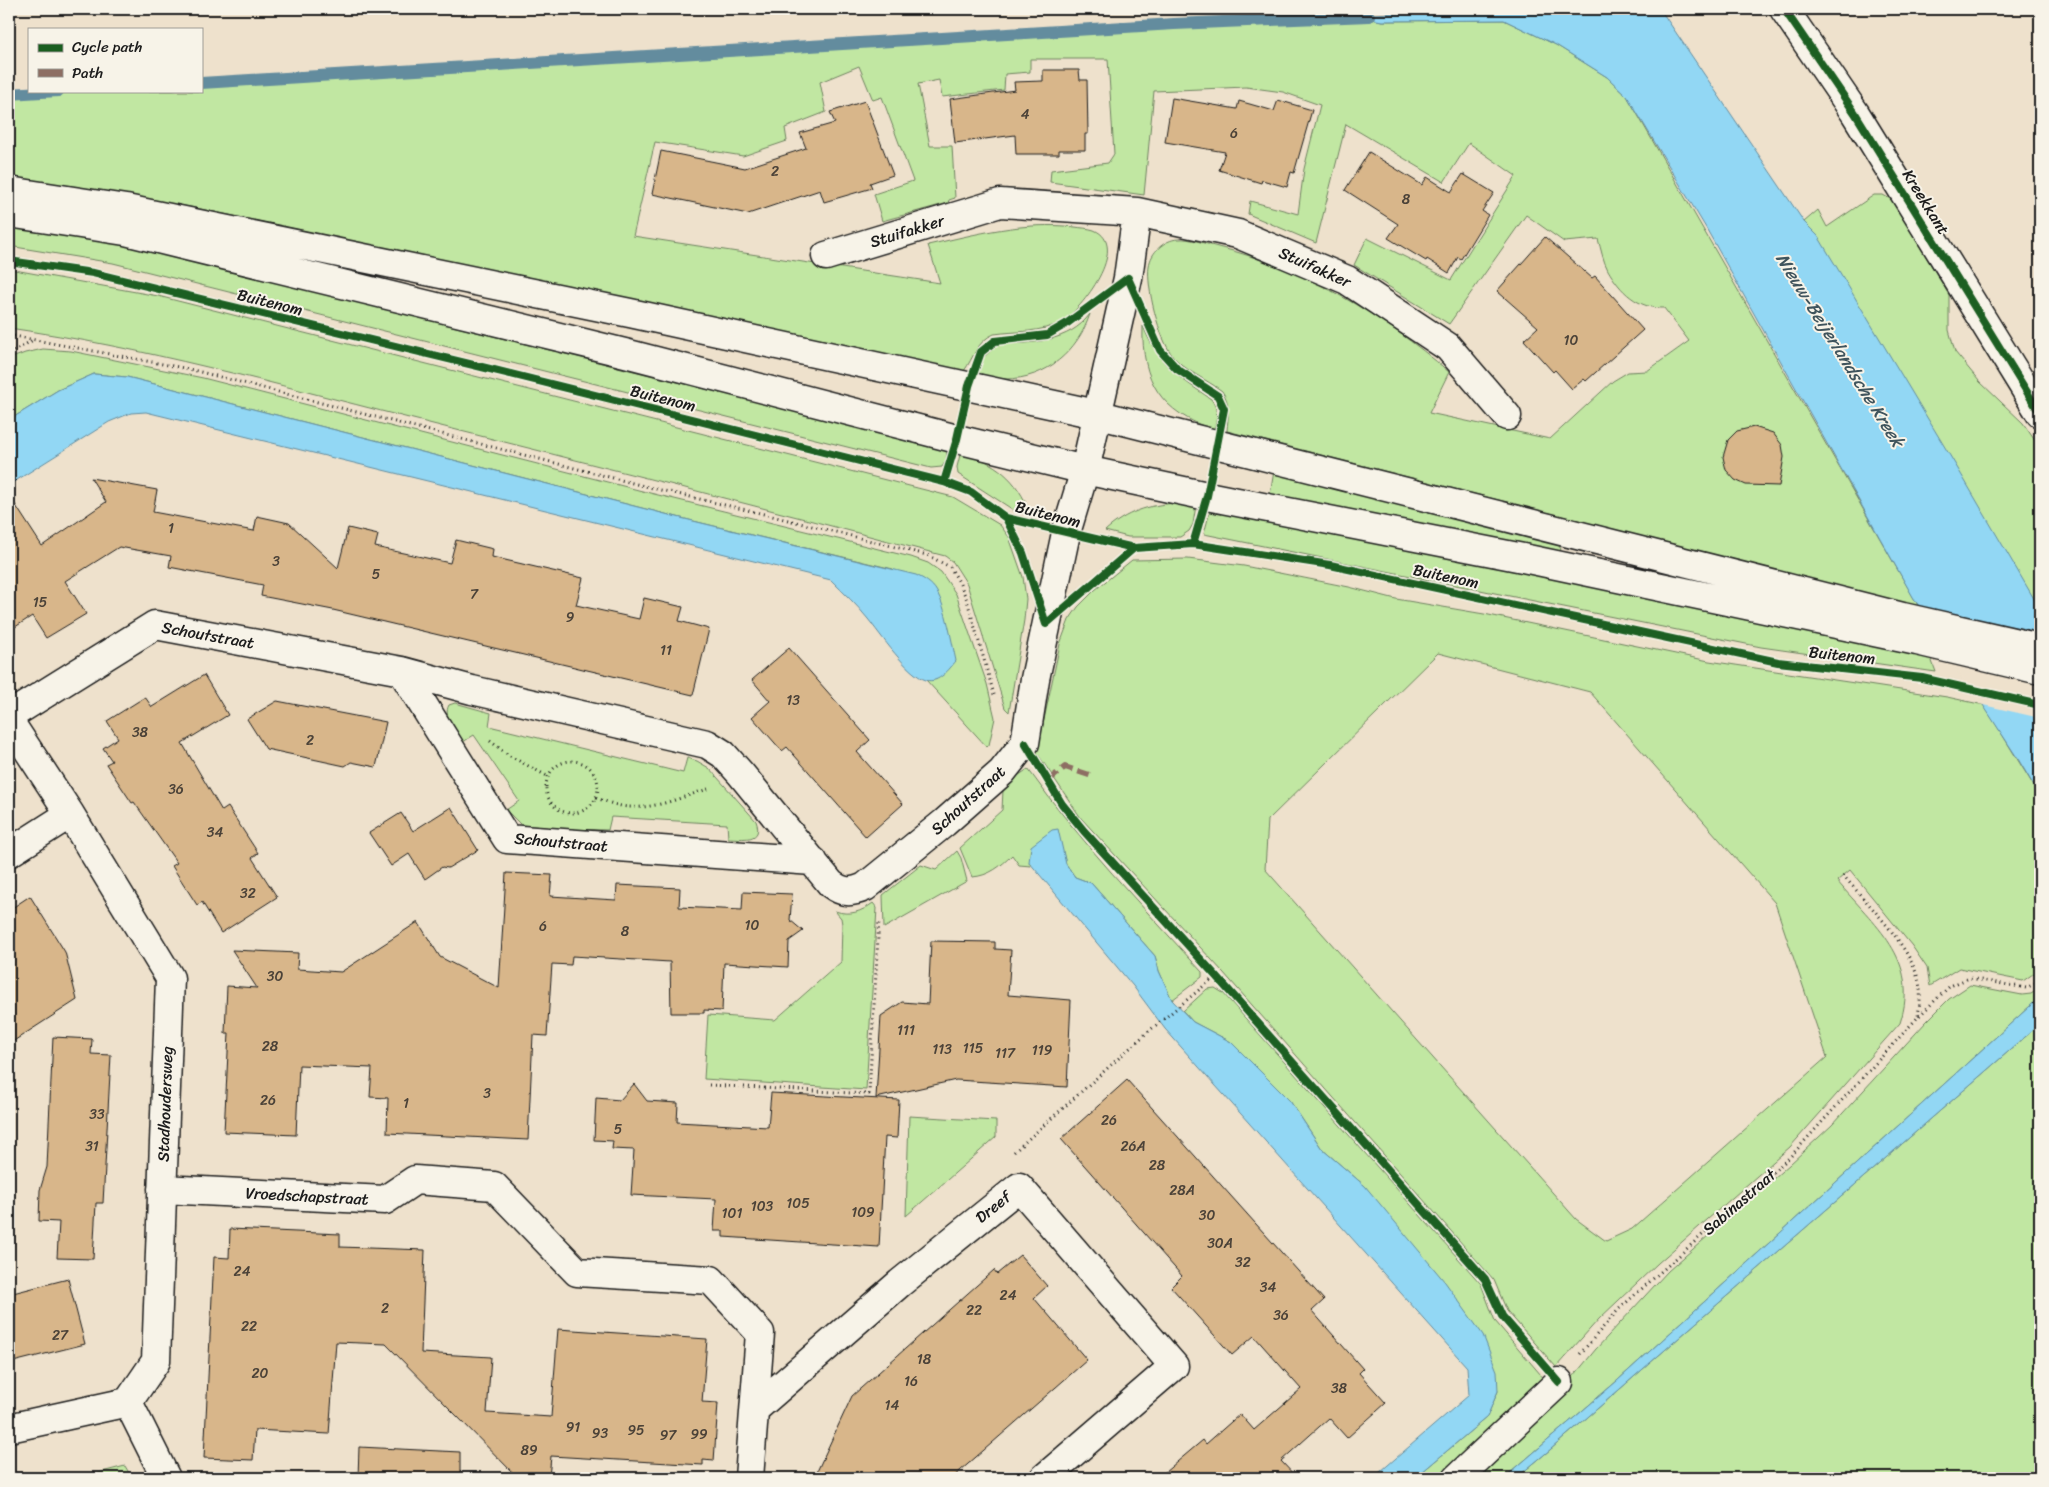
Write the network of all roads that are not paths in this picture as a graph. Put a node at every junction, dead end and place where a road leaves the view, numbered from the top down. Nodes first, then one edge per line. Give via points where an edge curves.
1 (1784, 9) edge
2 (9, 191) edge
3 (1137, 212) junction
4 (9, 213) edge
5 (826, 256) dead end
6 (2040, 413) edge
7 (1096, 414) junction
8 (1507, 416) dead end
9 (1085, 470) junction
10 (2040, 648) edge
11 (2040, 670) edge
12 (402, 671) junction
13 (9, 716) edge
14 (9, 721) edge
15 (70, 814) junction
16 (9, 853) edge
17 (813, 861) junction
18 (162, 1190) junction
19 (1559, 1382) road end
20 (128, 1402) junction
21 (755, 1409) junction
22 (9, 1428) edge
23 (166, 1478) edge
24 (749, 1478) edge
25 (1044, 1478) edge
26 (1457, 1478) edge

1 - 6 street, Kreekkant via 1855,112
2 - 7 street via 126,208
3 - 5 street, Stuifakker via 1000,203
3 - 7 street via 1128,278
3 - 8 street, Stuifakker via 1238,234 1347,280 1448,346
4 - 9 street, Buitenom via 125,231
7 - 9 street
7 - 10 street via 1902,617
9 - 11 street, Buitenom via 1523,558
9 - 17 street, Schoutstraat via 1066,533 1025,743 1002,772 865,887 854,892 840,891
12 - 13 street, Schoutstraat via 155,625
12 - 17 street, Schoutstraat via 707,744 723,754
12 - 17 street, Schoutstraat via 507,839
14 - 15 street, Stadhoudersweg
15 - 16 street
15 - 18 street, Stadhoudersweg via 170,978
18 - 20 street, Stadhoudersweg via 156,1362
18 - 21 street, Vroedschapstraat via 386,1200 415,1180 494,1186 577,1272 711,1280 760,1333
19 - 26 street
20 - 22 street
20 - 23 street
21 - 24 street
21 - 25 street, Dreef via 900,1283 1019,1187 1174,1366

